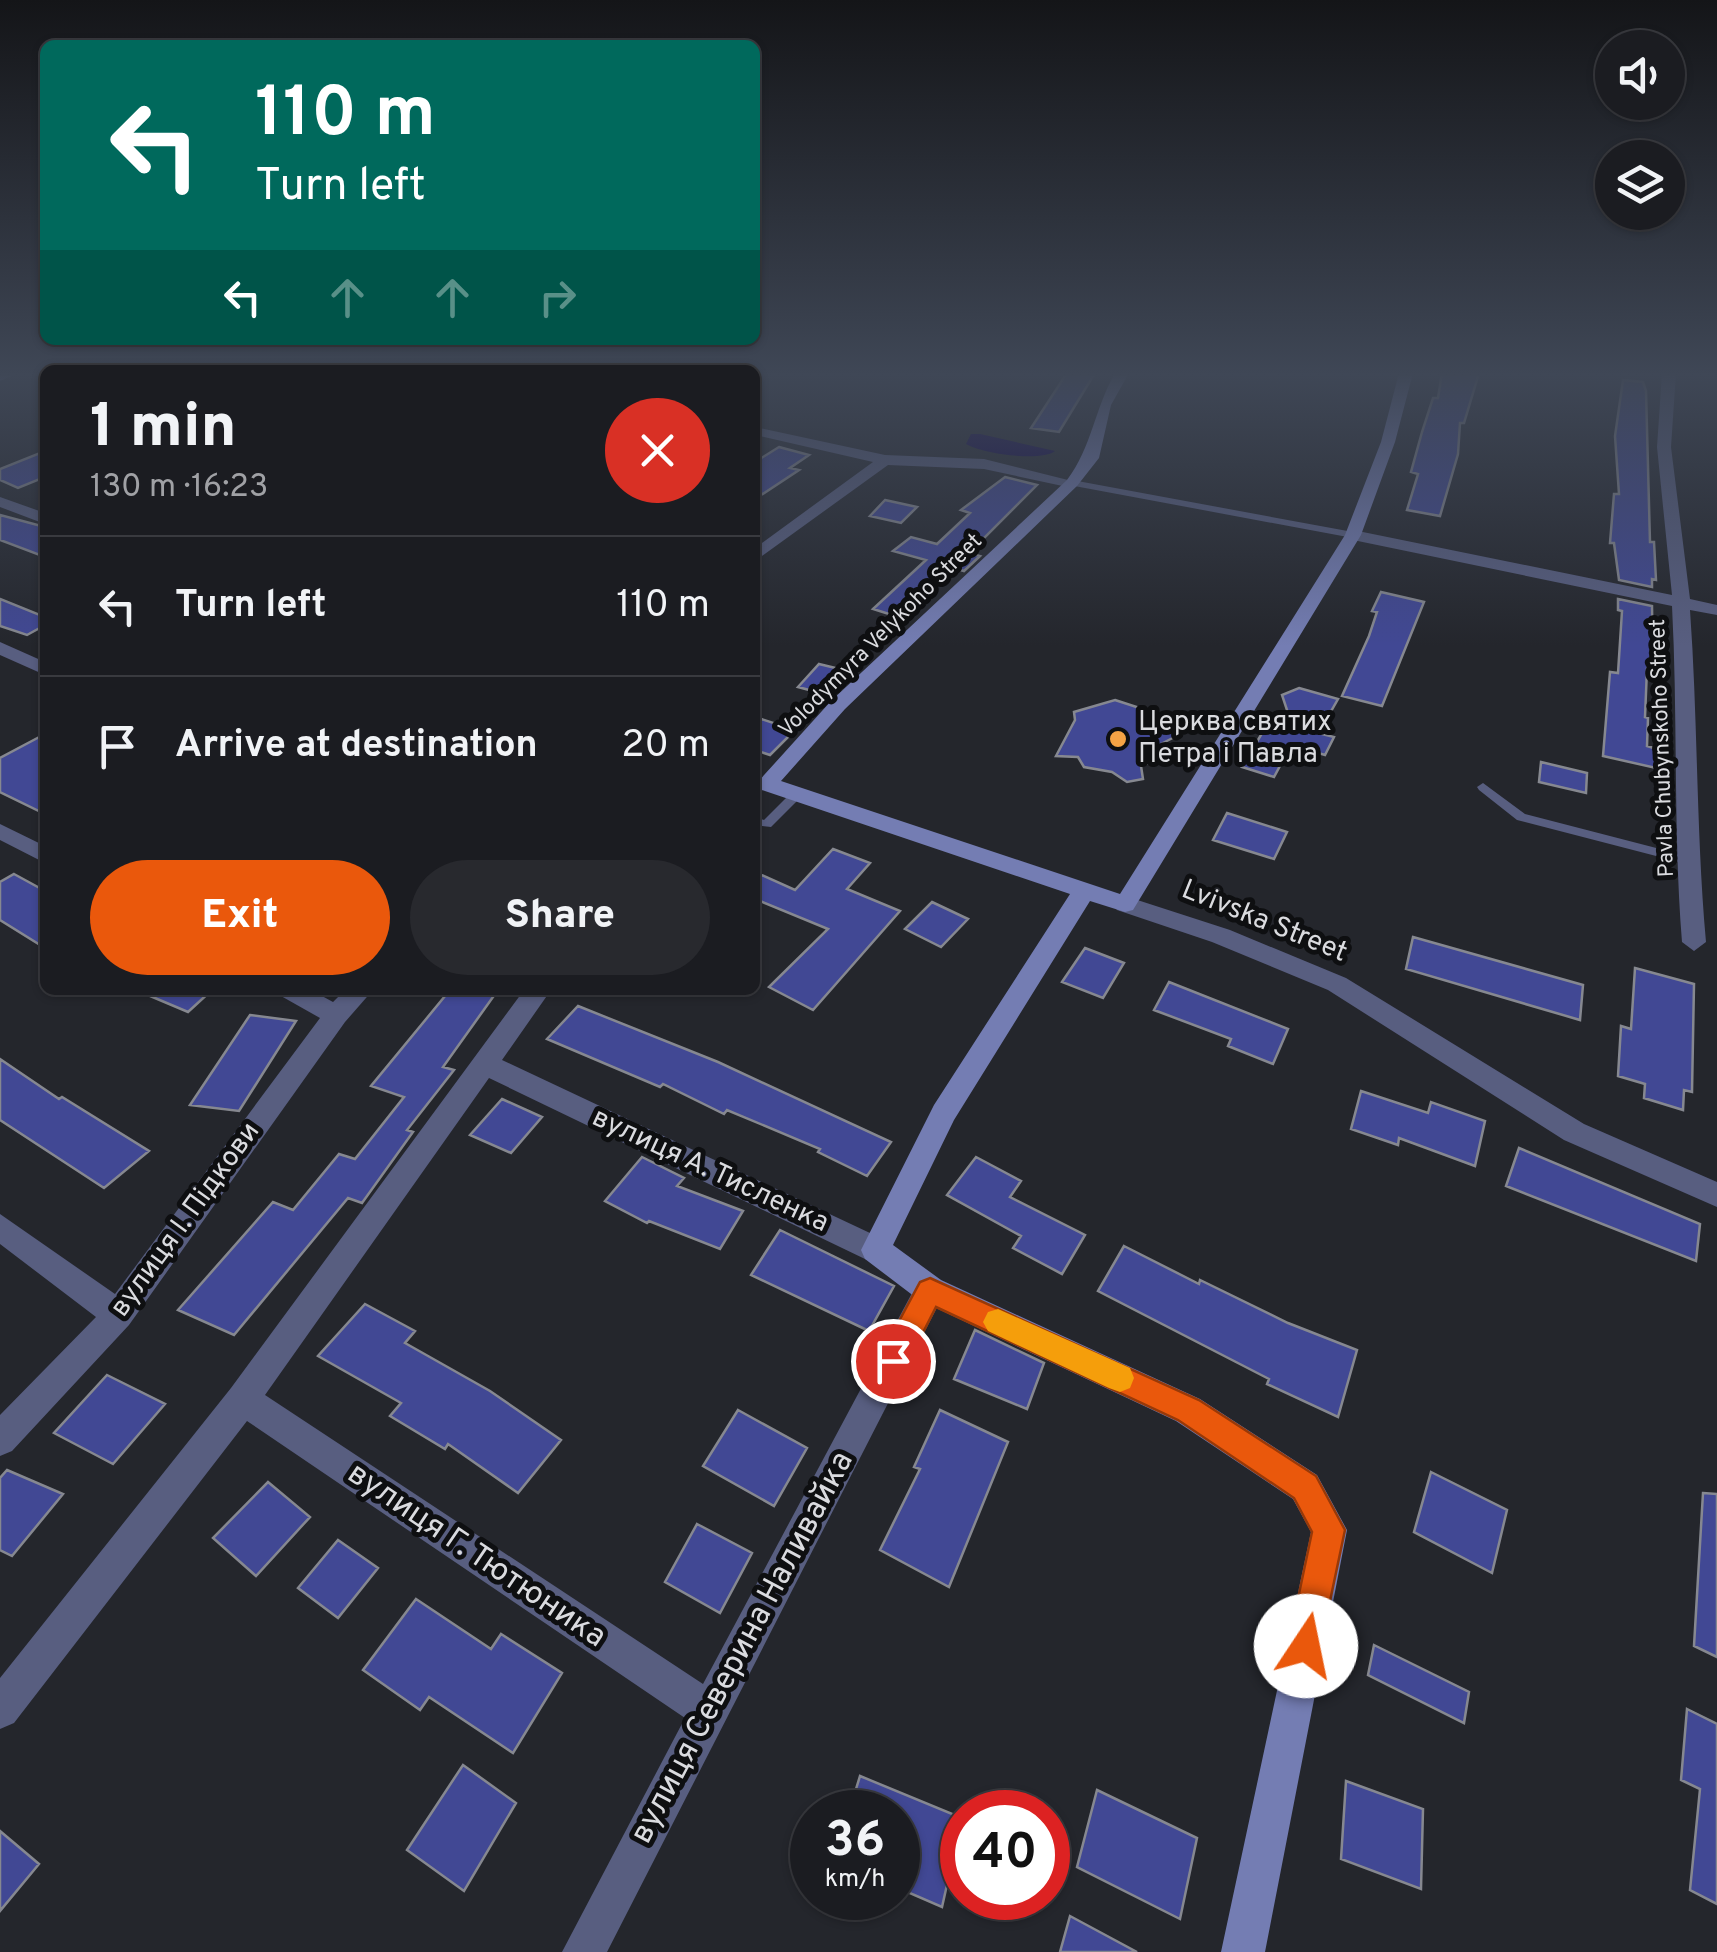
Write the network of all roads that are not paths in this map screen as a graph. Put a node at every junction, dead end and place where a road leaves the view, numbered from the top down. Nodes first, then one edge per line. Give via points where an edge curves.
1 (879, 464) edge
2 (984, 464) edge
3 (1087, 464) edge
4 (1380, 464) edge
5 (1666, 464) edge
6 (1072, 484) junction
7 (0, 502) edge
8 (40, 517) edge
9 (1353, 536) junction
10 (760, 552) edge
11 (1682, 601) junction
12 (1717, 610) edge
13 (0, 648) edge
14 (40, 667) edge
15 (761, 782) edge
16 (1483, 787) dead end
17 (798, 794) junction
18 (760, 822) edge
19 (0, 832) edge
20 (40, 853) edge
21 (1687, 860) junction
22 (1084, 892) junction
23 (1125, 904) junction
24 (1694, 942) dead end
25 (299, 995) edge
26 (355, 995) edge
27 (534, 995) edge
28 (336, 1015) junction
29 (484, 1064) junction
30 (1717, 1195) edge
31 (0, 1227) edge
32 (876, 1250) junction
33 (930, 1290) junction
34 (118, 1315) junction
35 (243, 1399) junction
36 (0, 1439) edge
37 (0, 1710) edge
38 (710, 1712) junction
39 (584, 1952) edge
40 (1243, 1952) edge

1 - 10 street
2 - 6 street
3 - 6 street, Volodymyra Velykoho Street
4 - 9 street
5 - 11 street, Pavla Chubynskoho Street
6 - 9 lane
6 - 15 street, Volodymyra Velykoho Street
7 - 8 street
9 - 11 street
9 - 23 street
11 - 12 street
11 - 21 street, Pavla Chubynskoho Street
13 - 14 street
15 - 17 street, Lvivska Street
16 - 21 lane via 1522,817
17 - 18 lane via 768,824
17 - 22 street, Lvivska Street
19 - 20 street
21 - 24 street, Pavla Chubynskoho Street
22 - 23 street, Lvivska Street
22 - 32 street via 895,1201
23 - 30 street, Lvivska Street via 1336,984 1574,1132
25 - 28 street
26 - 28 street, вулиця І. Підкови
27 - 29 street
28 - 34 street, вулиця І. Підкови
29 - 32 street, вулиця А. Тисленка
29 - 35 street
31 - 34 street
32 - 33 street, вулиця А. Тисленка
33 - 38 street, вулиця Северина Наливайка
33 - 40 street, вулиця А. Тисленка via 1188,1410 1305,1487 1319,1506 1329,1530
34 - 36 street, вулиця І. Підкови
35 - 37 street
35 - 38 street, вулиця Г. Тютюника
38 - 39 street, вулиця Северина Наливайка

